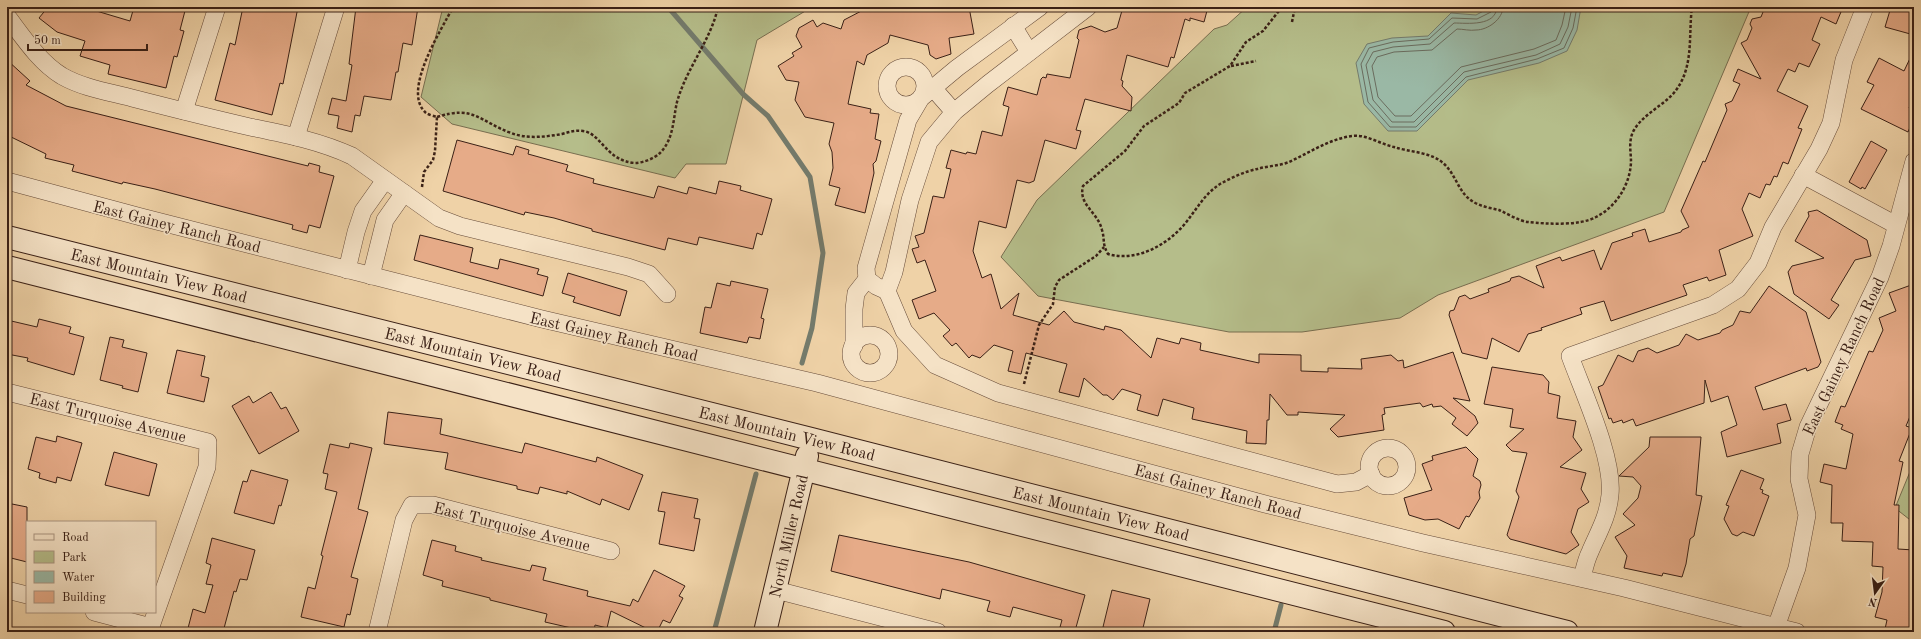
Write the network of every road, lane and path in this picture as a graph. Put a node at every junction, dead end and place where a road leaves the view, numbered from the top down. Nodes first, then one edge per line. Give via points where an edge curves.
1 (217, 7) edge
2 (336, 7) edge
3 (454, 7) edge
4 (718, 7) edge
5 (1040, 7) edge
6 (1088, 7) edge
7 (1282, 7) edge
8 (1295, 7) edge
9 (1692, 7) edge
10 (1865, 7) edge
11 (7, 16) edge
12 (1292, 22) dead end
13 (1013, 26) junction
14 (1029, 52) junction
15 (1256, 61) dead end
16 (1230, 66) junction
17 (927, 93) junction
18 (184, 111) junction
19 (954, 112) junction
20 (437, 117) junction
21 (296, 137) junction
22 (1914, 161) edge
23 (1804, 176) junction
24 (385, 180) junction
25 (7, 181) edge
26 (410, 198) junction
27 (886, 199) junction
28 (909, 204) junction
29 (1896, 225) junction
30 (7, 237) edge
31 (1104, 247) junction
32 (7, 267) edge
33 (347, 270) junction
34 (371, 276) junction
35 (867, 279) junction
36 (887, 292) junction
37 (667, 294) dead end
38 (904, 331) junction
39 (885, 342) junction
40 (854, 346) junction
41 (864, 372) junction
42 (7, 392) edge
43 (857, 394) junction
44 (1020, 400) junction
45 (811, 439) junction
46 (804, 469) junction
47 (1371, 474) dead end
48 (611, 551) dead end
49 (1582, 578) junction
50 (7, 590) edge
51 (776, 590) junction
52 (26, 595) edge
53 (156, 612) edge
54 (97, 613) edge
55 (156, 613) edge
56 (1776, 627) junction
57 (150, 629) edge
58 (377, 632) edge
59 (765, 632) edge
60 (938, 632) edge
61 (1444, 632) edge
62 (1567, 632) edge
63 (1797, 632) edge

1 - 18 street
2 - 21 street
3 - 20 path via 425,61 418,89 419,102 426,113
4 - 20 path via 677,101 670,139 661,152 652,159 636,163 612,155 595,136 584,131 524,136 505,130 479,116 463,112
5 - 13 street
6 - 14 street
7 - 16 path via 1263,31 1246,42
8 - 12 path
9 - 31 path via 1690,54 1681,83 1672,95 1633,131 1630,144 1631,164 1622,193 1611,207 1595,218 1578,223 1527,222 1473,202 1463,194 1443,162 1360,136 1350,136 1315,148 1288,162 1254,169 1221,184 1208,193 1182,226 1162,244 1136,256 1119,257 1108,254
10 - 23 street via 1844,60 1831,123
11 - 18 street via 42,59 63,76 89,87
13 - 14 street
13 - 17 street
14 - 19 street
15 - 16 path
16 - 31 path via 1185,92 1179,103 1144,126 1125,151 1083,186 1083,200 1094,213 1102,230
17 - 19 street
17 - 27 street via 908,120
18 - 21 street
19 - 28 street via 929,142
20 - 26 path via 433,160
21 - 24 street via 352,156
22 - 29 street, East Gainey Ranch Road
23 - 29 street
23 - 49 street via 1773,227 1758,263 1738,289 1713,305 1570,356 1605,453 1610,478 1610,495 1604,523 1590,552
24 - 26 street
24 - 33 street via 363,210
25 - 33 street, East Gainey Ranch Road
26 - 34 street via 385,220
26 - 37 street via 439,218 460,226 649,274
27 - 28 street
27 - 35 street via 866,268
28 - 36 street
29 - 56 street, East Gainey Ranch Road via 1880,277 1808,427 1800,454 1800,479 1807,515 1797,568
30 - 45 main road, East Mountain View Road
31 - 44 path via 1096,256 1059,280 1052,304 1039,325
32 - 46 main road, East Mountain View Road
33 - 34 street, East Gainey Ranch Road
34 - 43 street, East Gainey Ranch Road
35 - 36 street
35 - 40 street via 856,293
36 - 38 street
38 - 39 street
38 - 44 street via 935,365 998,394
39 - 40 street via 868,335 857,341
39 - 41 street via 889,354 886,366 876,372
40 - 41 street via 854,364
41 - 43 street
42 - 53 street, East Turquoise Avenue via 208,442 207,467
43 - 49 street, East Gainey Ranch Road via 1265,504 1423,544
44 - 47 street via 1337,484 1356,482
45 - 46 main road, North Miller Road
45 - 62 main road, East Mountain View Road
46 - 51 main road, North Miller Road
46 - 61 main road, East Mountain View Road
48 - 58 street, East Turquoise Avenue via 433,505 412,505 404,520
49 - 56 street, East Gainey Ranch Road
50 - 52 street
51 - 59 main road, North Miller Road
51 - 60 street
54 - 57 street
55 - 57 street, East Turquoise Avenue
56 - 63 street, East Gainey Ranch Road

